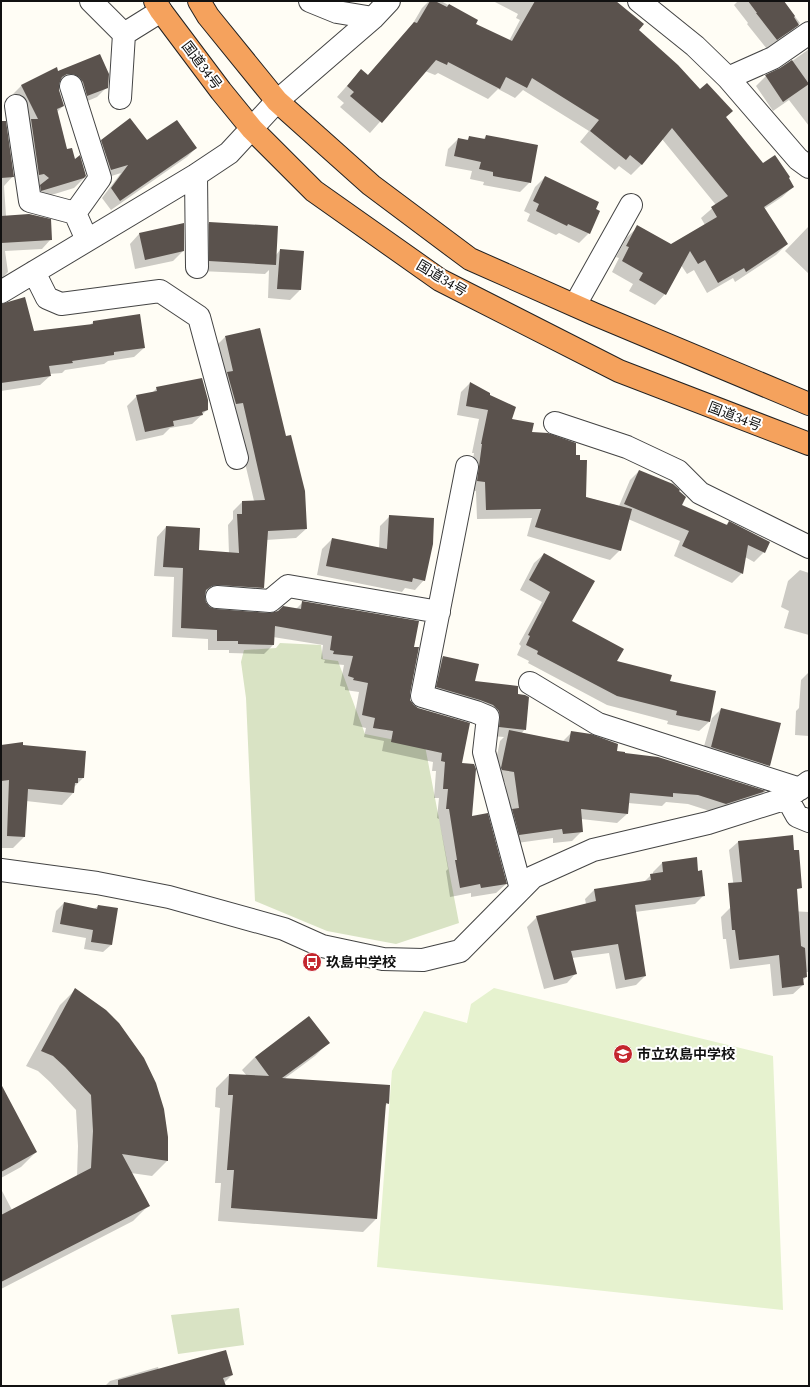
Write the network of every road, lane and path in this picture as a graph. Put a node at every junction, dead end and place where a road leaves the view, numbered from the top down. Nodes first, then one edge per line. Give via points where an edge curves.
1 (90, 1) edge
2 (199, 1) edge
3 (310, 1) edge
4 (389, 1) edge
5 (639, 1) edge
6 (158, 6) edge
7 (373, 18) junction
8 (809, 33) edge
9 (124, 34) junction
10 (728, 78) junction
11 (71, 86) dead end
12 (120, 98) dead end
13 (277, 101) junction
14 (16, 106) dead end
15 (252, 129) junction
16 (809, 167) edge
17 (196, 175) junction
18 (631, 205) dead end
19 (75, 213) junction
20 (87, 240) junction
21 (197, 267) dead end
22 (34, 272) junction
23 (1, 292) edge
24 (575, 305) junction
25 (809, 404) edge
26 (555, 423) dead end
27 (809, 444) edge
28 (238, 458) dead end
29 (467, 467) dead end
30 (809, 547) edge
31 (217, 597) dead end
32 (439, 612) junction
33 (530, 683) dead end
34 (799, 790) edge
35 (809, 821) edge
36 (1, 870) edge
37 (521, 889) junction

1 - 9 street
2 - 13 highway via 208,16
3 - 7 street via 337,12
4 - 7 street
5 - 10 street via 695,46
6 - 9 street
6 - 15 highway, 国道34号
7 - 13 street
8 - 10 street via 773,58
9 - 12 street
10 - 16 street via 798,158
11 - 19 street via 100,178
13 - 15 street
13 - 24 highway via 371,185 470,259
14 - 19 street via 30,201
15 - 17 street via 229,153
15 - 27 highway, 国道34号 via 314,191 440,280 618,371
17 - 20 street
17 - 21 street
18 - 24 street
19 - 20 street
20 - 22 street
22 - 23 street
22 - 28 street via 47,298 61,304 160,291 199,317
24 - 25 highway
26 - 30 street via 634,450 678,471 700,493
29 - 32 street
31 - 32 street via 270,601 288,586
32 - 37 street via 422,696 488,717 484,752
33 - 34 street via 598,724
34 - 35 street via 797,816
34 - 37 street via 708,823 593,850 533,877
36 - 37 street via 97,883 169,897 284,929 322,946 383,959 403,960 423,960 460,951

